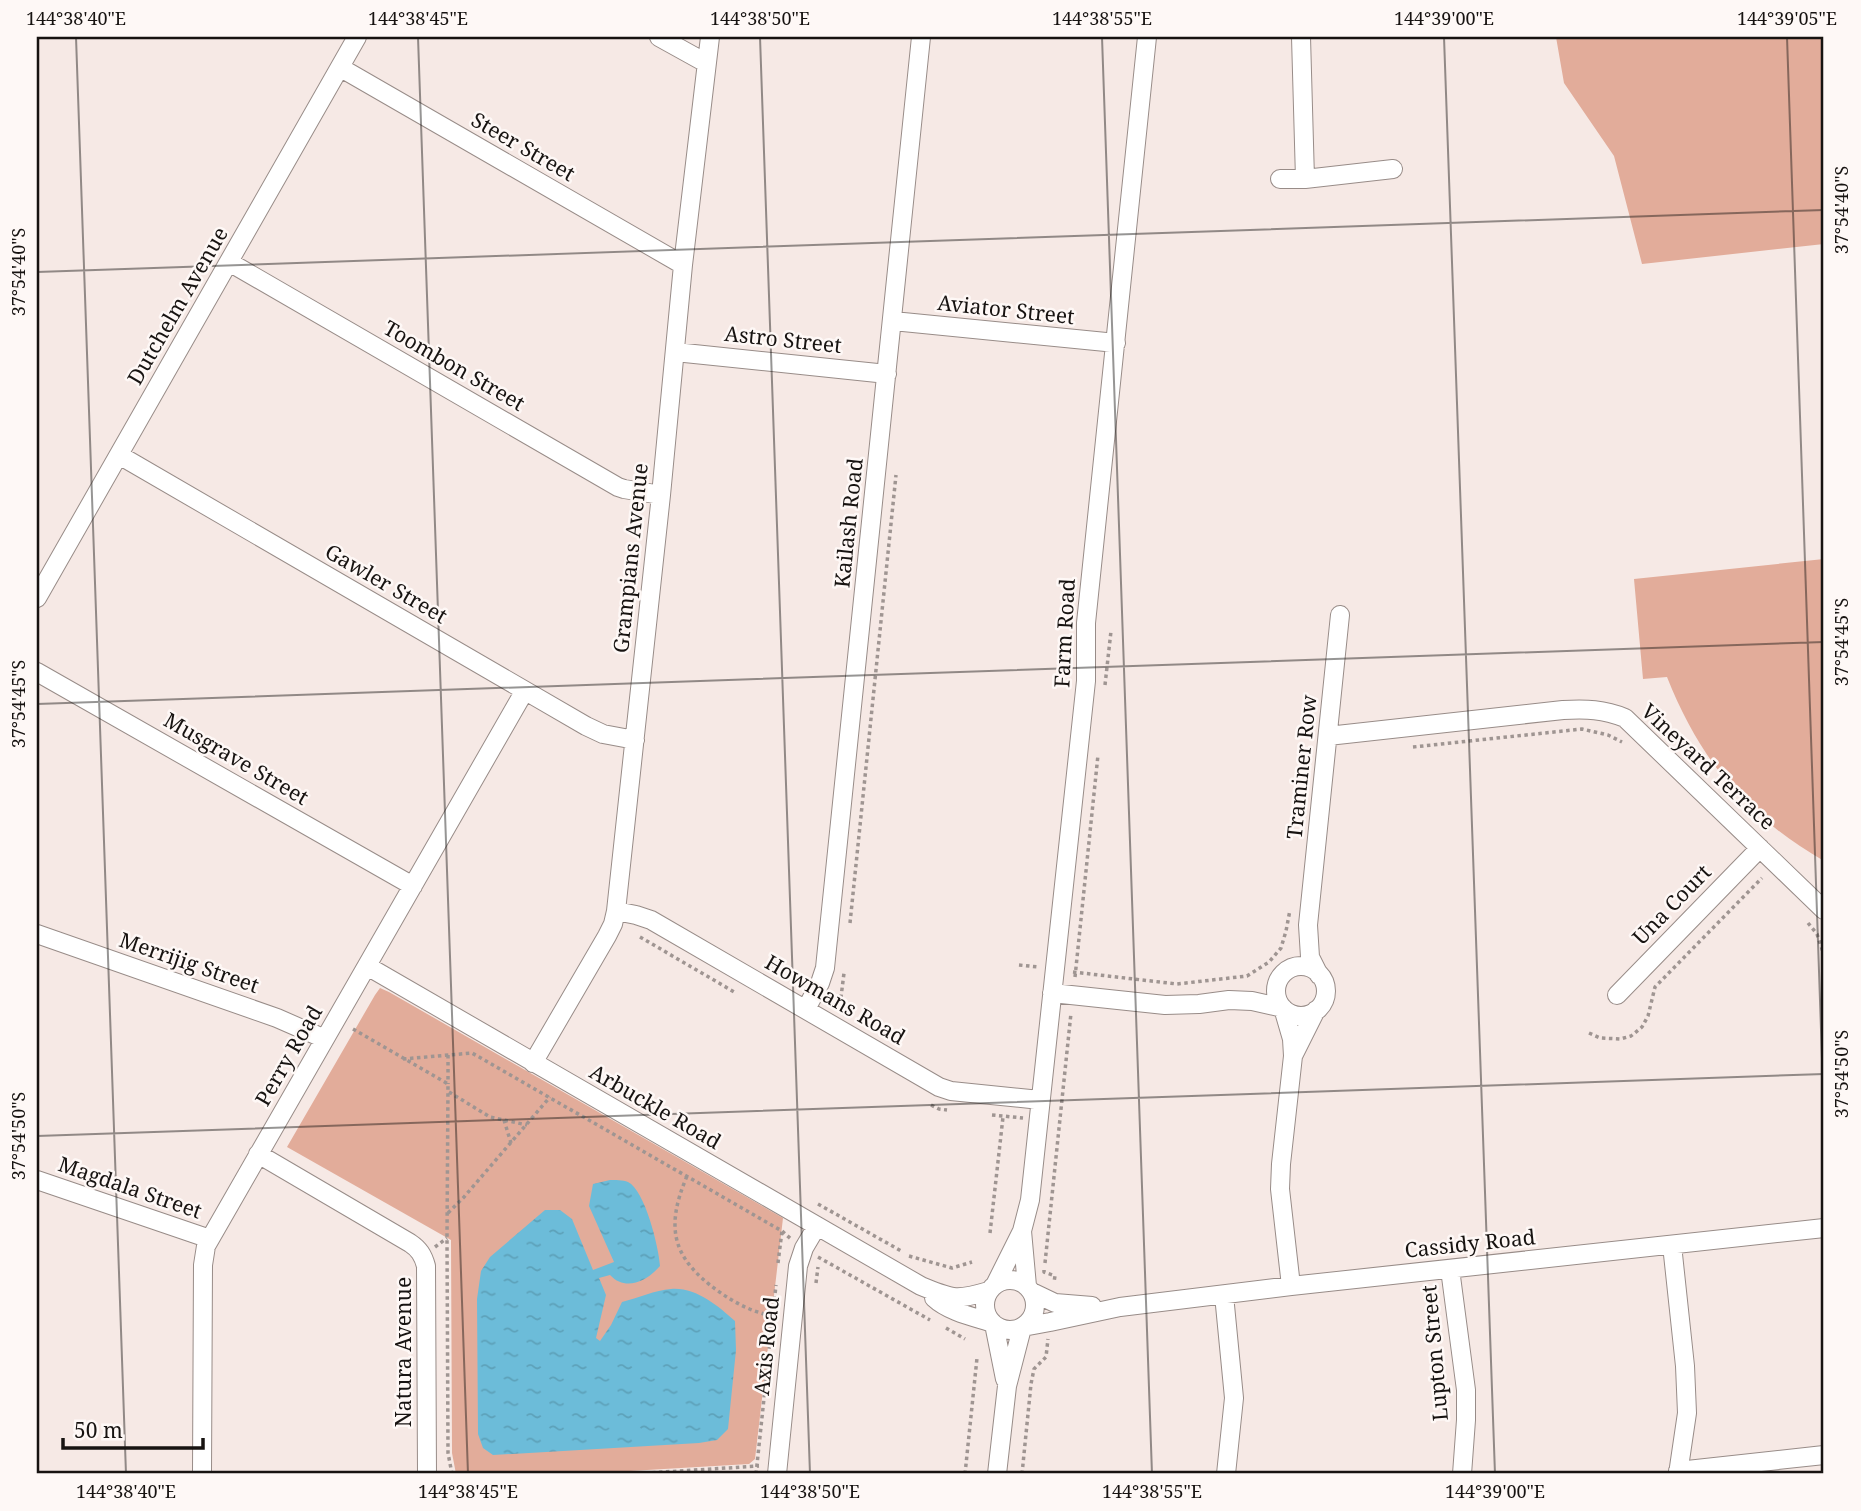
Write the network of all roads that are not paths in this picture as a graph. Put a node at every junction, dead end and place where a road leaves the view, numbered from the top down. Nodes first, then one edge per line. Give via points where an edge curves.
1 (357, 37) edge
2 (659, 37) edge
3 (710, 37) edge
4 (921, 37) edge
5 (1147, 37) edge
6 (1301, 37) edge
7 (706, 63) junction
8 (341, 68) junction
9 (1393, 169) dead end
10 (1280, 179) dead end
11 (1305, 179) junction
12 (229, 262) junction
13 (683, 265) junction
14 (893, 321) junction
15 (1116, 343) junction
16 (675, 352) junction
17 (887, 374) junction
18 (119, 455) junction
19 (661, 495) junction
20 (37, 598) edge
21 (1340, 615) dead end
22 (37, 672) edge
23 (524, 692) junction
24 (1328, 736) junction
25 (635, 740) junction
26 (1760, 848) junction
27 (414, 886) junction
28 (1824, 910) edge
29 (616, 911) junction
30 (1308, 925) junction
31 (37, 934) edge
32 (367, 966) junction
33 (1283, 974) junction
34 (1320, 975) junction
35 (1052, 993) junction
36 (1617, 995) dead end
37 (1229, 1000) junction
38 (1283, 1008) junction
39 (806, 1009) junction
40 (1316, 1010) junction
41 (325, 1039) junction
42 (1293, 1056) junction
43 (533, 1063) junction
44 (1040, 1100) junction
45 (258, 1154) junction
46 (37, 1180) edge
47 (817, 1226) junction
48 (1824, 1228) edge
49 (1022, 1231) junction
50 (210, 1239) junction
51 (1672, 1245) junction
52 (1450, 1269) junction
53 (921, 1286) junction
54 (1291, 1286) junction
55 (992, 1288) junction
56 (1029, 1289) junction
57 (1224, 1295) junction
58 (1120, 1307) junction
59 (994, 1324) junction
60 (1023, 1327) junction
61 (1007, 1386) junction
62 (1824, 1455) edge
63 (777, 1471) edge
64 (1678, 1473) edge
65 (202, 1474) edge
66 (427, 1474) edge
67 (997, 1474) edge
68 (1226, 1474) edge
69 (1462, 1474) edge

1 - 8 street, Dutchelm Avenue
2 - 7 street
3 - 7 street, Grampians Avenue
4 - 14 street, Kailash Road
5 - 15 street, Farm Road
6 - 11 street
7 - 13 street, Grampians Avenue
8 - 12 street, Dutchelm Avenue
8 - 13 street, Steer Street
9 - 11 street
10 - 11 street
12 - 18 street, Dutchelm Avenue
12 - 19 street, Toombon Street via 618,486
13 - 16 street, Grampians Avenue
14 - 15 street, Aviator Street
14 - 17 street, Kailash Road
15 - 35 street, Farm Road
16 - 17 street, Astro Street
16 - 19 street, Grampians Avenue
17 - 39 street, Kailash Road via 825,968
18 - 20 street, Dutchelm Avenue
18 - 23 street, Gawler Street
19 - 25 street, Grampians Avenue
21 - 24 street, Traminer Row
22 - 27 street, Musgrave Street
23 - 25 street, Gawler Street via 595,731
23 - 27 street, Perry Road
24 - 26 street, Vineyard Terrace via 1563,710 1607,711 1625,718
24 - 30 street, Traminer Row
25 - 29 street, Grampians Avenue
26 - 28 street, Vineyard Terrace
26 - 36 street, Una Court
27 - 32 street, Perry Road
29 - 39 street, Howmans Road via 651,920
29 - 43 street, Grampians Avenue via 607,936
30 - 33 street, Traminer Row
30 - 34 street, Traminer Row via 1310,957
31 - 41 street, Merrijig Street
32 - 41 street, Perry Road
32 - 43 street, Arbuckle Road
33 - 34 street via 1303,966
33 - 37 street
33 - 38 street via 1276,994
34 - 40 street via 1326,992
35 - 37 street via 1165,1005
35 - 44 street, Farm Road
37 - 38 street
38 - 40 street via 1298,1016
38 - 42 street
39 - 44 street, Howmans Road via 939,1087
40 - 42 street
41 - 45 street, Perry Road
42 - 54 street via 1280,1189
43 - 47 street, Arbuckle Road
44 - 49 street, Farm Road via 1030,1200
45 - 50 street, Perry Road
45 - 66 street, Natura Avenue via 423,1255
46 - 50 street, Magdala Street
47 - 53 street, Arbuckle Road
47 - 63 street, Axis Road via 798,1266
48 - 51 street, Cassidy Road
49 - 55 street, Farm Road
49 - 56 street, Farm Road
50 - 65 street, Perry Road via 203,1256
51 - 52 street, Cassidy Road
51 - 64 street via 1687,1413
52 - 54 street, Cassidy Road
52 - 69 street, Lupton Street via 1466,1390
53 - 55 street, Arbuckle Road via 950,1298 966,1298
53 - 59 street, Arbuckle Road via 937,1302
54 - 57 street, Cassidy Road
55 - 56 street via 1011,1280
55 - 59 street via 985,1308
56 - 58 street, Cassidy Road via 1052,1302
56 - 60 street via 1035,1299 1034,1315
57 - 58 street, Cassidy Road
57 - 68 street via 1234,1398
58 - 60 street, Cassidy Road
59 - 60 street via 1008,1330
59 - 61 street
60 - 61 street
61 - 67 street
62 - 64 street

